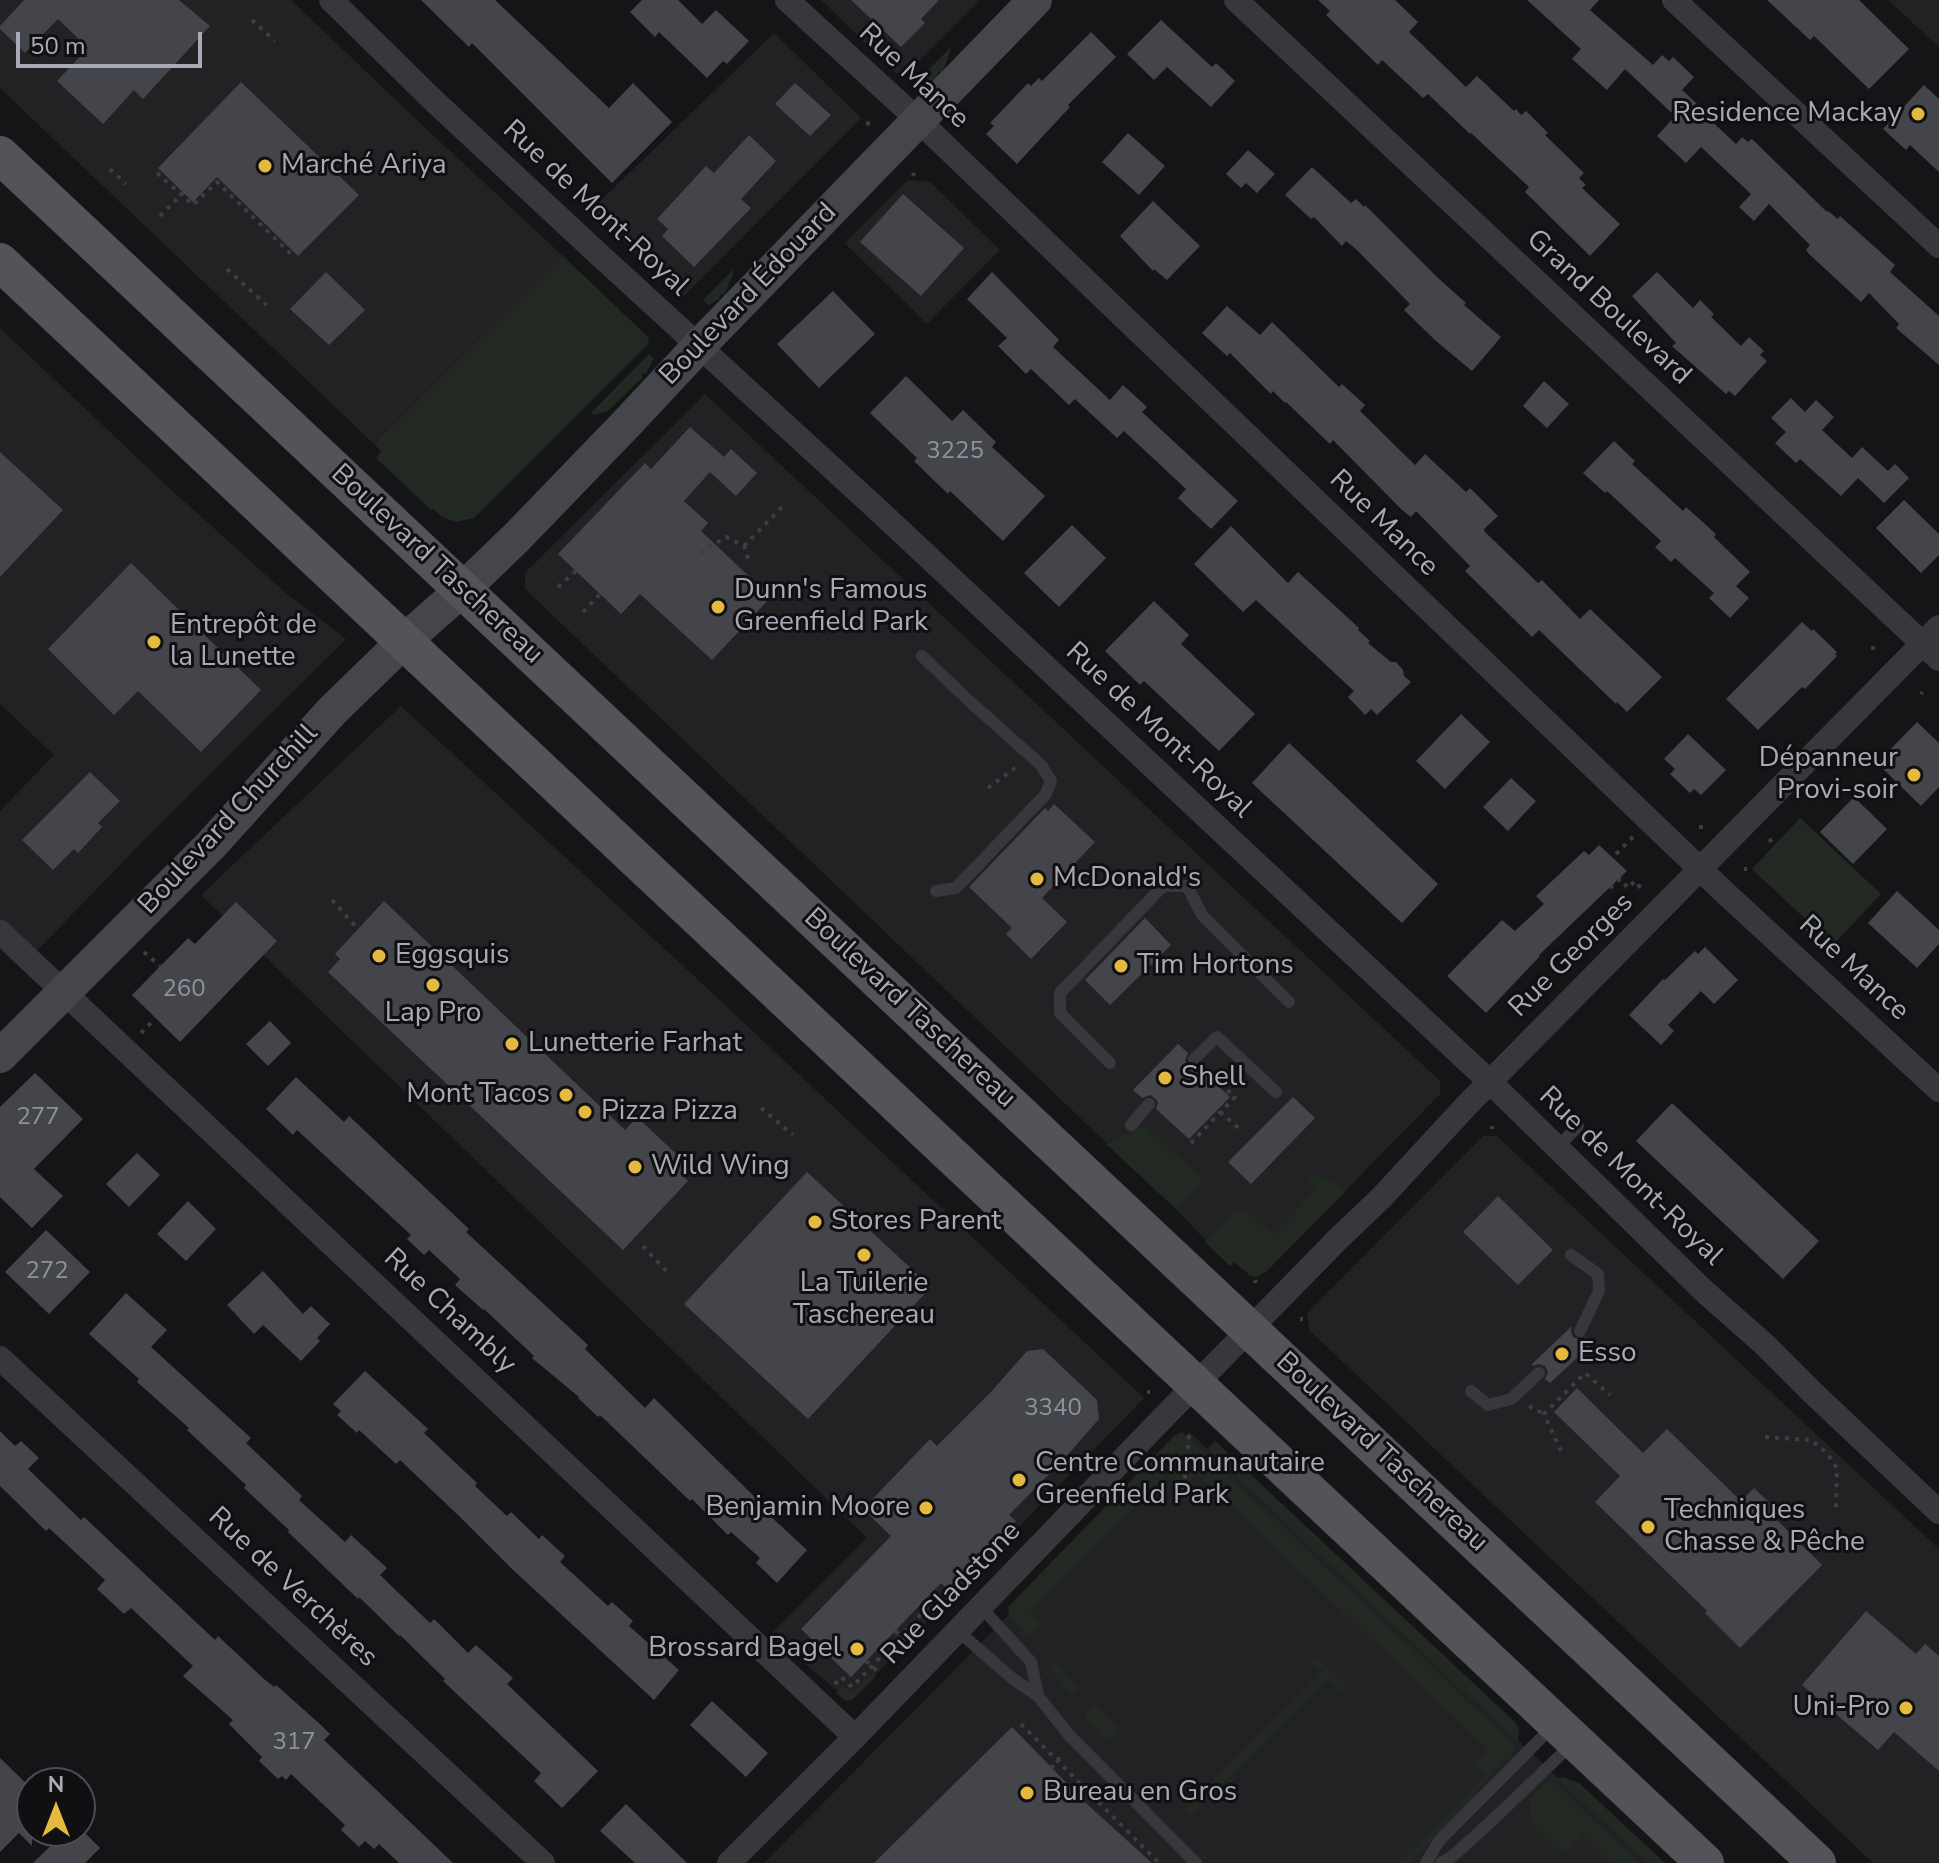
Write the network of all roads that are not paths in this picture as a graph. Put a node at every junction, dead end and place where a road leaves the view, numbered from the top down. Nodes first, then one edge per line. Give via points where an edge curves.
1 (331, 0) edge
2 (787, 0) edge
3 (1035, 0) edge
4 (1236, 0) edge
5 (1674, 0) edge
6 (918, 120) junction
7 (0, 155) edge
8 (1939, 246) edge
9 (0, 262) edge
10 (698, 347) junction
11 (462, 590) junction
12 (404, 641) junction
13 (1933, 643) edge
14 (922, 656) dead end
15 (1700, 869) junction
16 (936, 891) dead end
17 (0, 932) edge
18 (64, 991) junction
19 (1289, 1002) dead end
20 (0, 1056) edge
21 (1198, 1062) road end
22 (1110, 1063) dead end
23 (1490, 1082) junction
24 (1939, 1090) edge
25 (1276, 1092) dead end
26 (1149, 1104) dead end
27 (1131, 1125) dead end
28 (1578, 1126) dead end
29 (1557, 1148) junction
30 (1571, 1255) dead end
31 (1250, 1330) junction
32 (1580, 1331) dead end
33 (0, 1358) edge
34 (1539, 1373) dead end
35 (1195, 1385) junction
36 (1471, 1391) dead end
37 (1939, 1512) edge
38 (981, 1607) junction
39 (958, 1631) junction
40 (1038, 1696) junction
41 (1565, 1732) junction
42 (855, 1737) junction
43 (543, 1863) edge
44 (729, 1863) edge
45 (1196, 1863) edge
46 (1426, 1863) edge
47 (1441, 1863) edge
48 (1705, 1863) edge
49 (1817, 1863) edge

1 - 10 street, Rue de Mont-Royal
2 - 6 street, Rue Mance
3 - 6 street, Boulevard Édouard
4 - 13 street, Grand Boulevard
5 - 8 street
6 - 10 street, Boulevard Édouard
6 - 15 street, Rue Mance
7 - 11 main road, Boulevard Taschereau
9 - 12 main road
10 - 11 street, Boulevard Édouard
10 - 23 street, Rue de Mont-Royal
11 - 12 street, Boulevard Churchill
11 - 31 main road, Boulevard Taschereau
12 - 18 street, Boulevard Churchill
12 - 35 main road
13 - 15 street, Rue Georges
14 - 16 lane via 1041,765 1051,781 1046,794 956,888
15 - 23 street, Rue Georges
15 - 24 street, Rue Mance
17 - 18 street, Rue Chambly
18 - 20 street, Boulevard Churchill
18 - 42 street, Rue Chambly
19 - 22 lane via 1202,915 1187,886 1163,886 1060,993 1060,1013
21 - 25 lane via 1217,1037
23 - 29 street, Rue de Mont-Royal
23 - 31 street, Rue Georges
26 - 27 lane
28 - 29 lane
29 - 37 street, Rue de Mont-Royal
30 - 32 lane via 1598,1274 1599,1291
31 - 35 street, Rue Gladstone
31 - 49 main road, Boulevard Taschereau
33 - 43 street, Rue de Verchères
34 - 36 lane via 1511,1399 1488,1405
35 - 38 street, Rue Gladstone
35 - 41 main road
38 - 39 street, Rue Gladstone
38 - 40 lane via 1031,1662
39 - 40 lane
39 - 42 street, Rue Gladstone
40 - 45 lane via 1069,1735
41 - 46 lane via 1439,1841
41 - 47 lane via 1499,1814
41 - 48 main road
42 - 44 street, Rue Gladstone

